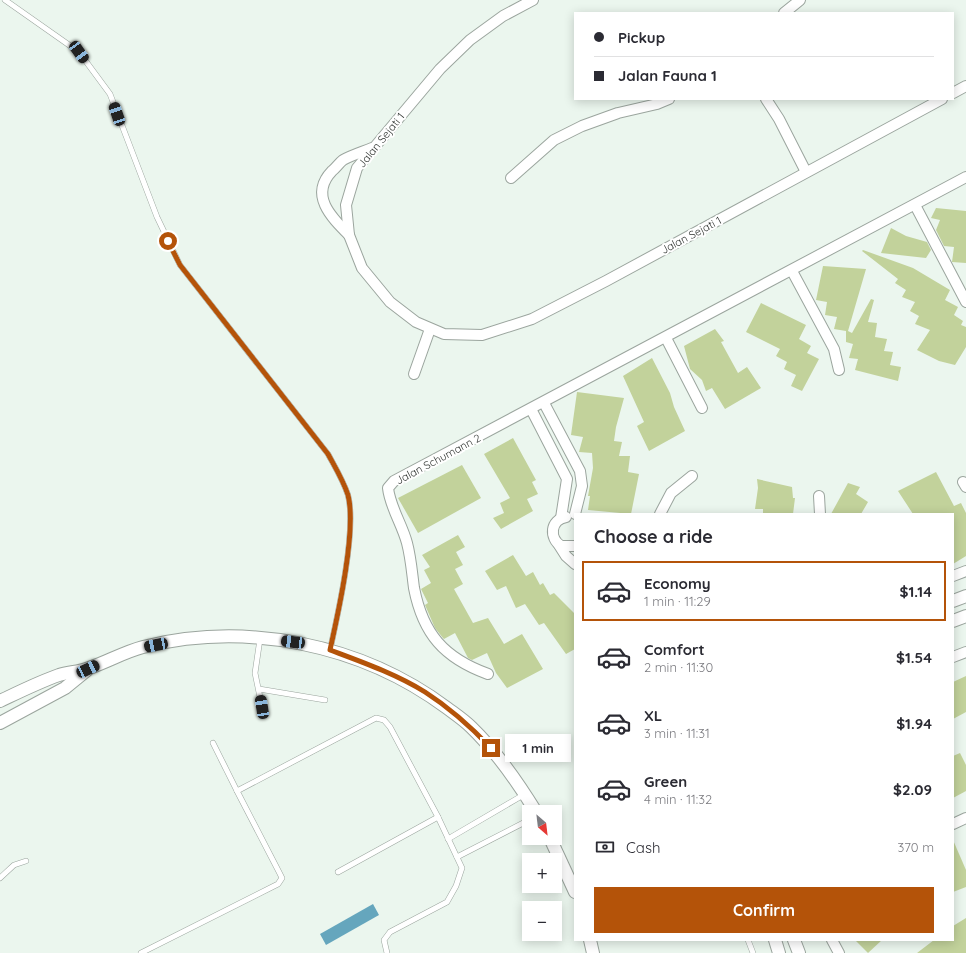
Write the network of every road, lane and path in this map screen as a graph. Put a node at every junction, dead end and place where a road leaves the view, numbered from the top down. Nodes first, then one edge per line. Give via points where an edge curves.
1 (5, 0) edge
2 (532, 0) edge
3 (800, 0) edge
4 (785, 12) edge
5 (966, 86) edge
6 (954, 92) edge
7 (667, 100) edge
8 (767, 100) edge
9 (940, 100) edge
10 (375, 146) junction
11 (806, 172) junction
12 (966, 177) edge
13 (511, 178) dead end
14 (915, 205) junction
15 (349, 235) junction
16 (792, 271) junction
17 (966, 302) edge
18 (430, 329) junction
19 (666, 338) junction
20 (839, 370) dead end
21 (414, 374) dead end
22 (538, 406) junction
23 (702, 408) dead end
24 (580, 471) junction
25 (692, 476) dead end
26 (567, 479) junction
27 (819, 496) dead end
28 (576, 513) edge
29 (661, 513) edge
30 (820, 513) edge
31 (574, 516) edge
32 (561, 518) junction
33 (559, 545) junction
34 (574, 546) edge
35 (574, 563) edge
36 (966, 571) edge
37 (954, 576) edge
38 (966, 596) edge
39 (954, 601) edge
40 (966, 616) edge
41 (954, 621) edge
42 (261, 638) junction
43 (330, 650) junction
44 (966, 652) edge
45 (954, 657) edge
46 (88, 669) junction
47 (488, 674) dead end
48 (259, 689) junction
49 (325, 700) dead end
50 (0, 701) edge
51 (262, 707) dead end
52 (0, 723) edge
53 (213, 743) dead end
54 (237, 791) junction
55 (525, 794) junction
56 (532, 805) edge
57 (438, 817) junction
58 (966, 818) edge
59 (522, 824) edge
60 (954, 824) edge
61 (448, 839) junction
62 (553, 845) edge
63 (457, 857) junction
64 (26, 861) dead end
65 (338, 872) dead end
66 (0, 878) edge
67 (574, 890) edge
68 (590, 941) edge
69 (748, 941) edge
70 (775, 941) edge
71 (794, 941) edge
72 (833, 941) edge
73 (141, 953) edge
74 (388, 953) edge
75 (593, 953) edge
76 (753, 953) edge
77 (779, 953) edge
78 (799, 953) edge
79 (839, 953) edge

1 - 43 lane via 79,52 110,94 157,217 180,265 328,454 340,476 348,496 350,523 338,615
2 - 10 street, Jalan Sejati 1 via 503,16 470,40 440,69
3 - 4 street
5 - 6 street
7 - 13 street via 618,113 561,136
8 - 11 street
9 - 11 street, Jalan Sejati 1
10 - 15 street, Jalan Sejati 1 via 357,168 348,198 346,205
10 - 15 street via 342,161 326,178 323,186 321,193 324,206 335,222
11 - 18 street, Jalan Sejati 1 via 613,278 532,319 482,335 444,334
12 - 14 street
14 - 16 street
14 - 17 street
15 - 18 street, Jalan Sejati 1 via 362,268 390,302 416,322
16 - 19 street
16 - 20 street via 834,349
18 - 21 street
19 - 22 street
19 - 23 street
22 - 24 street
22 - 26 street
22 - 47 street, Jalan Schumann 2 via 394,481 388,488 406,540 416,593 425,623 447,653 469,667
24 - 26 street
24 - 28 street via 582,486
25 - 29 street via 671,493
26 - 32 street
27 - 30 street
31 - 32 street
32 - 33 street via 555,524 552,534
33 - 34 street via 566,548
33 - 35 street
36 - 37 street
38 - 39 street
40 - 41 street
42 - 43 street
42 - 46 street via 222,636 182,640 144,647 115,656
42 - 48 lane via 255,673
43 - 55 street via 385,671 425,692 470,726 501,759
44 - 45 street
46 - 50 street via 60,674
46 - 52 street via 65,688
48 - 49 lane
48 - 51 lane
53 - 54 lane
54 - 57 lane via 376,718 384,720 390,727
54 - 73 lane via 282,878 278,884
55 - 56 street
55 - 61 lane
57 - 61 lane
57 - 65 lane
58 - 60 street
59 - 63 lane
61 - 63 lane
62 - 67 street
63 - 74 lane via 462,868 447,902 390,932 384,940
64 - 66 lane via 14,865
68 - 75 street
69 - 76 lane
70 - 77 street
71 - 78 street
72 - 79 street

